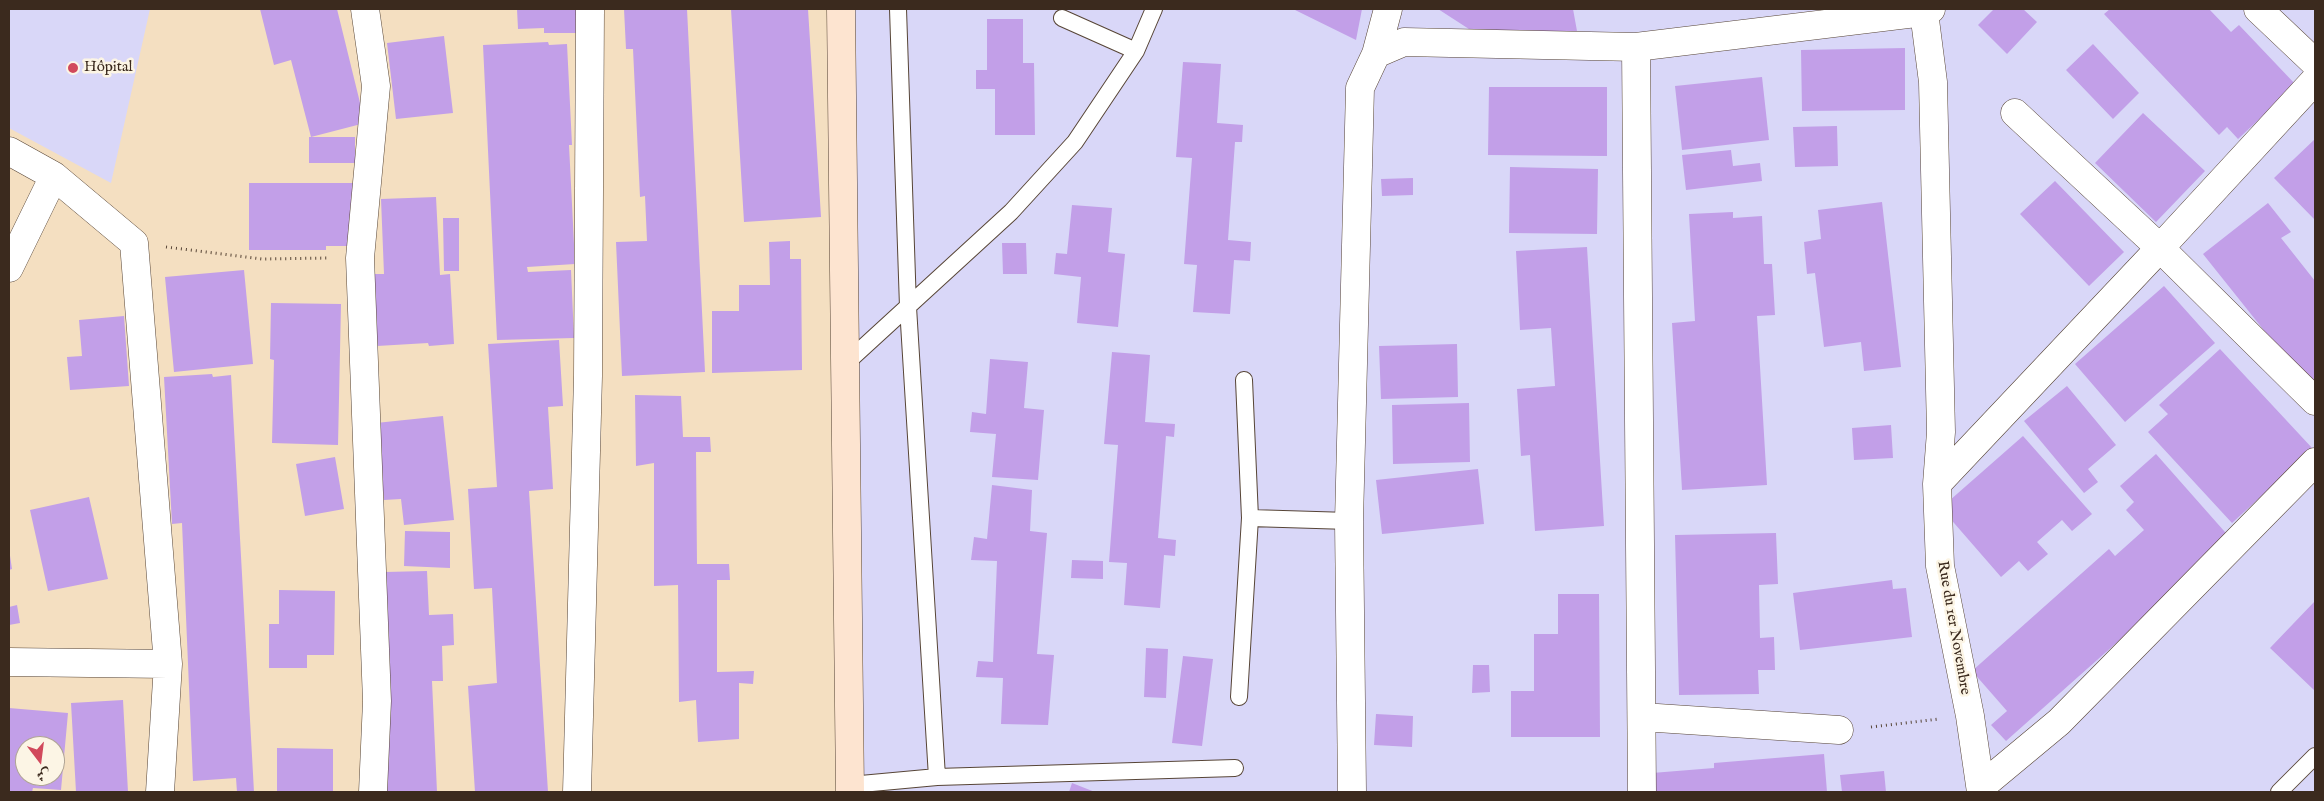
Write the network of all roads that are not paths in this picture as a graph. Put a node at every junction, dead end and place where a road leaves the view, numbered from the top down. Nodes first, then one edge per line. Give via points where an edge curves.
1 (365, 9) edge
2 (590, 9) edge
3 (842, 9) edge
4 (898, 9) edge
5 (1154, 9) edge
6 (1388, 9) edge
7 (2258, 9) edge
8 (1928, 10) edge
9 (1062, 18) dead end
10 (1636, 47) junction
11 (1136, 51) junction
12 (1376, 54) junction
13 (2315, 63) edge
14 (2315, 80) edge
15 (2015, 113) dead end
16 (9, 151) edge
17 (54, 176) junction
18 (2160, 248) junction
19 (9, 268) edge
20 (908, 307) junction
21 (844, 365) junction
22 (1244, 380) dead end
23 (2315, 401) edge
24 (2315, 462) edge
25 (1937, 484) junction
26 (1250, 518) junction
27 (1349, 521) junction
28 (9, 662) edge
29 (168, 664) junction
30 (1239, 697) dead end
31 (1642, 718) junction
32 (1839, 730) road end
33 (2315, 756) edge
34 (1235, 768) dead end
35 (937, 777) junction
36 (850, 789) edge
37 (1981, 789) edge
38 (160, 792) edge
39 (373, 792) edge
40 (577, 792) edge
41 (1352, 792) edge
42 (1642, 792) edge
43 (2279, 792) edge

1 - 39 street via 376,86 360,258 378,701
2 - 40 street via 588,376
3 - 21 street
4 - 20 lane
5 - 11 lane
6 - 12 street
7 - 13 street
8 - 10 street
8 - 25 street, Rue du 1er Novembre via 1933,82 1942,432
9 - 11 lane
10 - 12 street via 1404,42
10 - 31 street
11 - 20 lane via 1075,142 1011,212
12 - 27 street via 1360,88
14 - 18 street
15 - 18 street
16 - 17 street
17 - 19 street
17 - 29 street via 134,243
18 - 23 street
18 - 25 street
20 - 21 lane
20 - 35 lane
21 - 36 street
22 - 26 lane
24 - 37 street via 2059,722
25 - 37 street, Rue du 1er Novembre via 1940,566
26 - 27 lane
26 - 30 lane
27 - 41 street
28 - 29 street
29 - 38 street
31 - 32 street
31 - 42 street
33 - 43 lane
34 - 35 lane
35 - 36 lane

